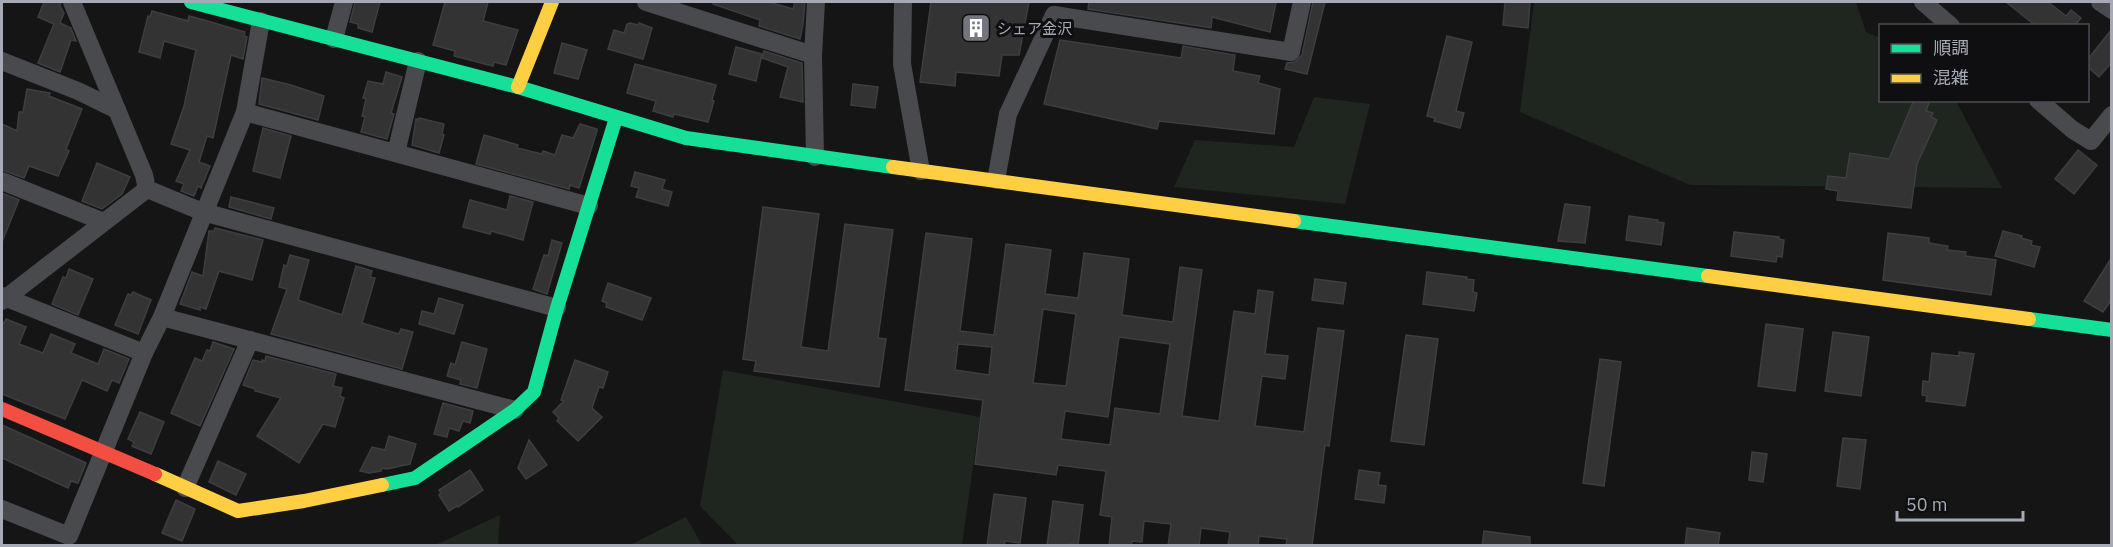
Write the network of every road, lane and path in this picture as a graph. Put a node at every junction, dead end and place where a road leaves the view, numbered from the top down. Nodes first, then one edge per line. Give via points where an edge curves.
1 (72, 2) edge
2 (190, 2) edge
3 (344, 2) edge
4 (552, 2) edge
5 (816, 2) edge
6 (903, 2) edge
7 (1302, 2) edge
8 (1923, 2) edge
9 (2100, 2) edge
10 (653, 3) edge
11 (2112, 10) edge
12 (261, 21) junction
13 (1949, 24) edge
14 (334, 39) junction
15 (813, 55) junction
16 (2, 61) edge
17 (418, 61) junction
18 (518, 87) junction
19 (2040, 102) edge
20 (117, 110) junction
21 (244, 112) junction
22 (2112, 116) edge
23 (616, 118) junction
24 (396, 153) junction
25 (815, 157) junction
26 (921, 171) junction
27 (996, 180) junction
28 (2, 181) edge
29 (147, 189) junction
30 (589, 206) junction
31 (203, 213) junction
32 (104, 222) junction
33 (3, 298) edge
34 (557, 308) junction
35 (162, 316) junction
36 (2112, 330) edge
37 (250, 340) junction
38 (144, 352) junction
39 (2, 409) edge
40 (514, 410) junction
41 (105, 451) junction
42 (185, 488) junction
43 (2, 509) edge

1 - 20 street
2 - 12 street
3 - 14 street
4 - 18 street
5 - 15 street
6 - 26 street via 902,64
7 - 27 street via 1292,52 1054,15 1008,114
8 - 13 street
9 - 11 street
10 - 15 street
12 - 14 street
12 - 21 street
14 - 17 street
15 - 25 street
16 - 20 street
17 - 18 street
17 - 24 street
18 - 23 street
19 - 22 street via 2091,141
20 - 29 street
21 - 24 street
21 - 31 street
23 - 25 street via 686,138
23 - 30 street
24 - 30 street
25 - 26 street
26 - 27 street
27 - 36 street
28 - 32 street
29 - 31 street
29 - 32 street
30 - 34 street
31 - 34 street
31 - 35 street
32 - 33 street
33 - 38 street
34 - 40 street via 534,392
35 - 37 street
35 - 38 street
37 - 40 street
37 - 42 street
38 - 41 street
39 - 41 street
40 - 42 street via 415,478 238,511
41 - 42 street
41 - 43 street via 69,536

